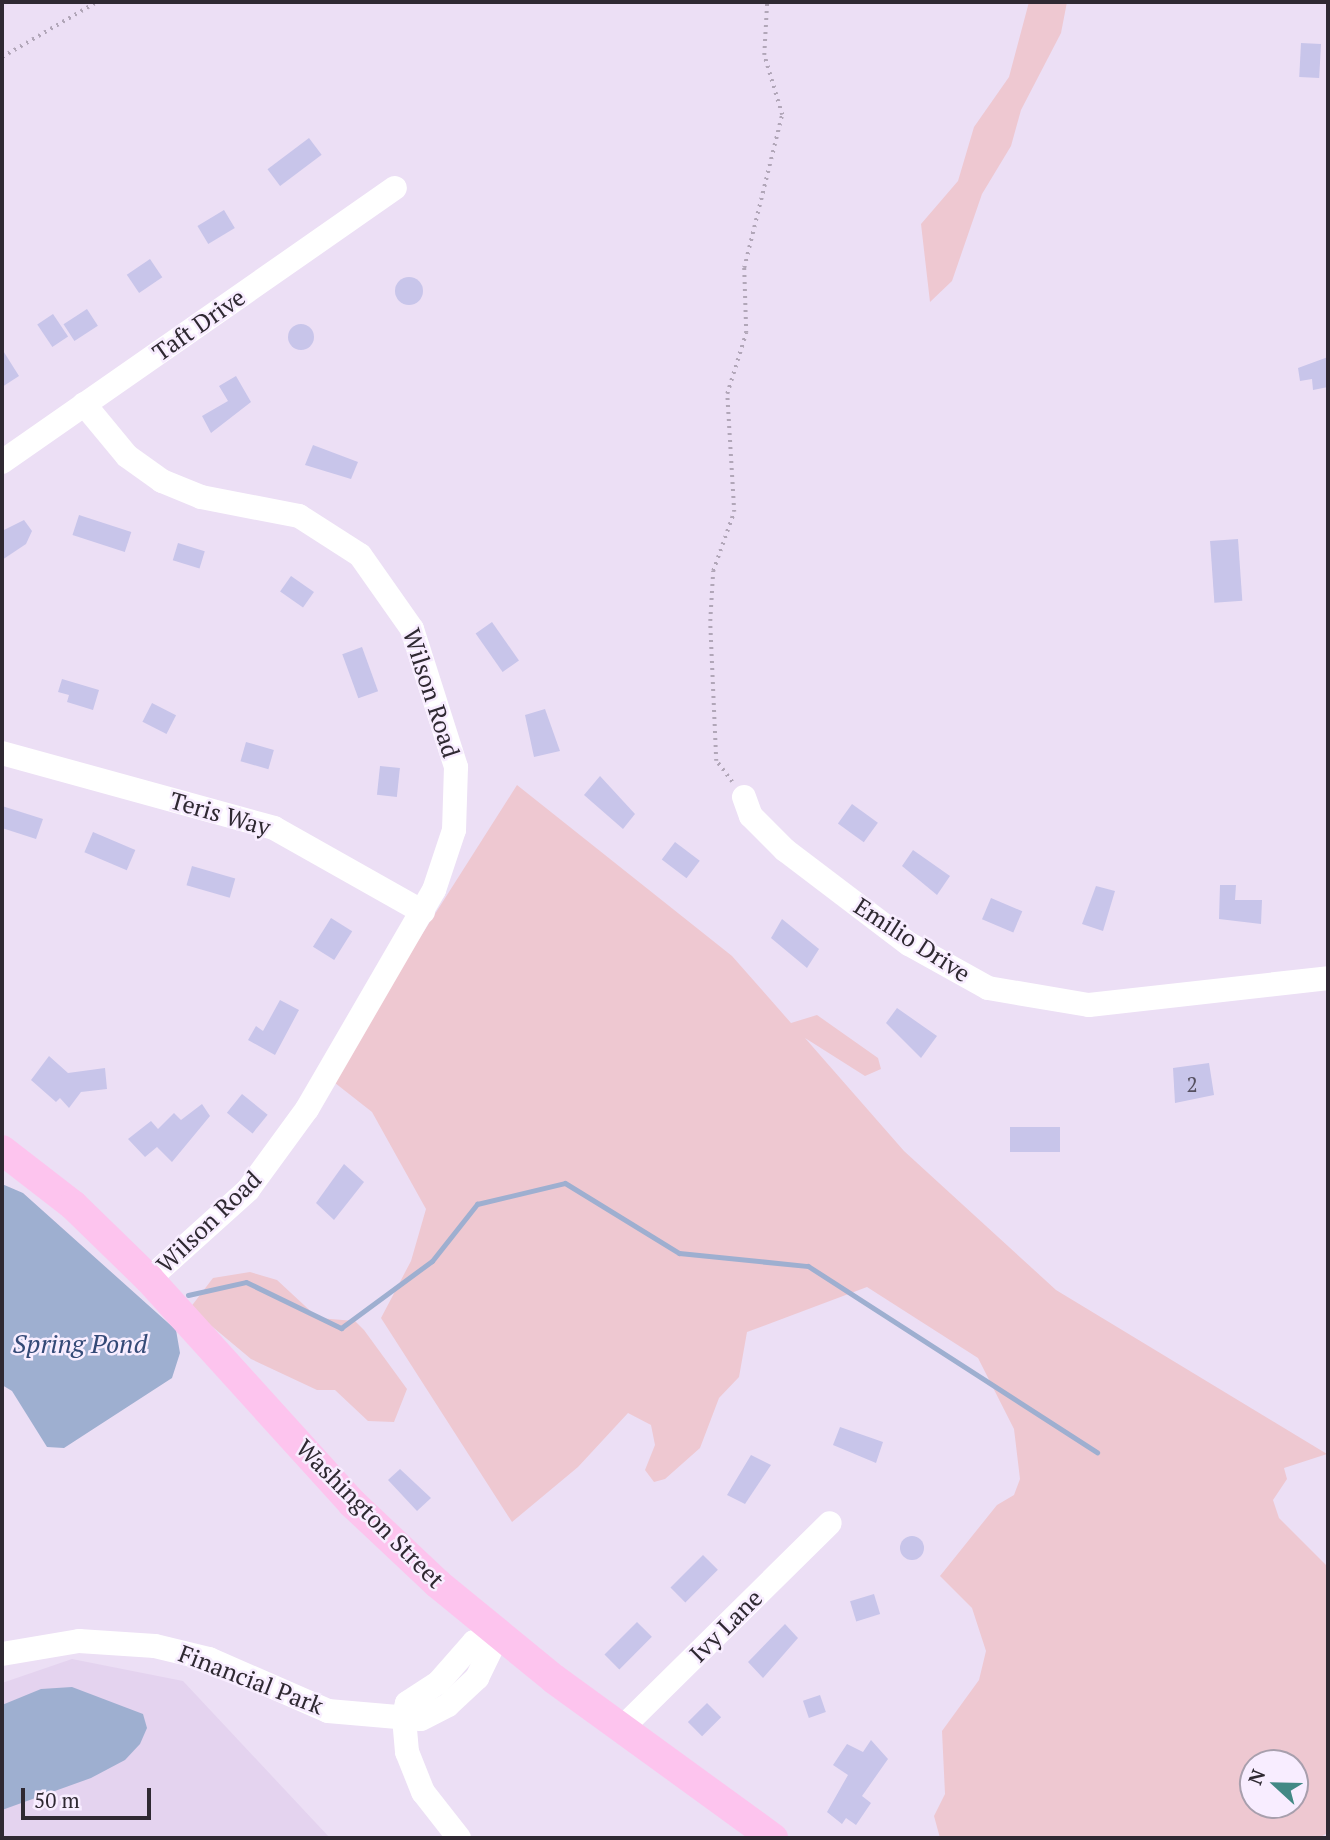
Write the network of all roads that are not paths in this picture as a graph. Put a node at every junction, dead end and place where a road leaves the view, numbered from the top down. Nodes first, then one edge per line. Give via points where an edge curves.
1 (396, 188) dead end
2 (84, 404) junction
3 (2, 462) edge
4 (2, 753) edge
5 (744, 797) road end
6 (423, 912) junction
7 (1328, 978) edge
8 (2, 1150) edge
9 (149, 1279) junction
10 (830, 1523) dead end
11 (498, 1635) junction
12 (2, 1654) edge
13 (404, 1715) junction
14 (621, 1729) junction
15 (459, 1838) edge
16 (773, 1838) edge

1 - 2 street, Taft Drive
2 - 3 street, Taft Drive
2 - 6 street, Wilson Road via 138,466 179,491 272,508 332,535 360,555 400,607 446,723 456,767 450,851
4 - 6 street, Teris Way via 274,828
5 - 7 street, Emilio Drive via 751,816 785,850 909,944 988,988 1089,1004
6 - 9 street, Wilson Road via 272,1160 230,1208
8 - 9 main road, Washington Street via 74,1205
9 - 11 main road, Washington Street via 352,1503
10 - 14 street, Ivy Lane
11 - 13 street, Financial Park via 490,1661 448,1705 421,1719
11 - 14 main road, Washington Street
12 - 13 street, Financial Park via 79,1642 155,1646 220,1663 327,1711
13 - 15 street via 407,1752 423,1792
14 - 16 main road, Washington Street

